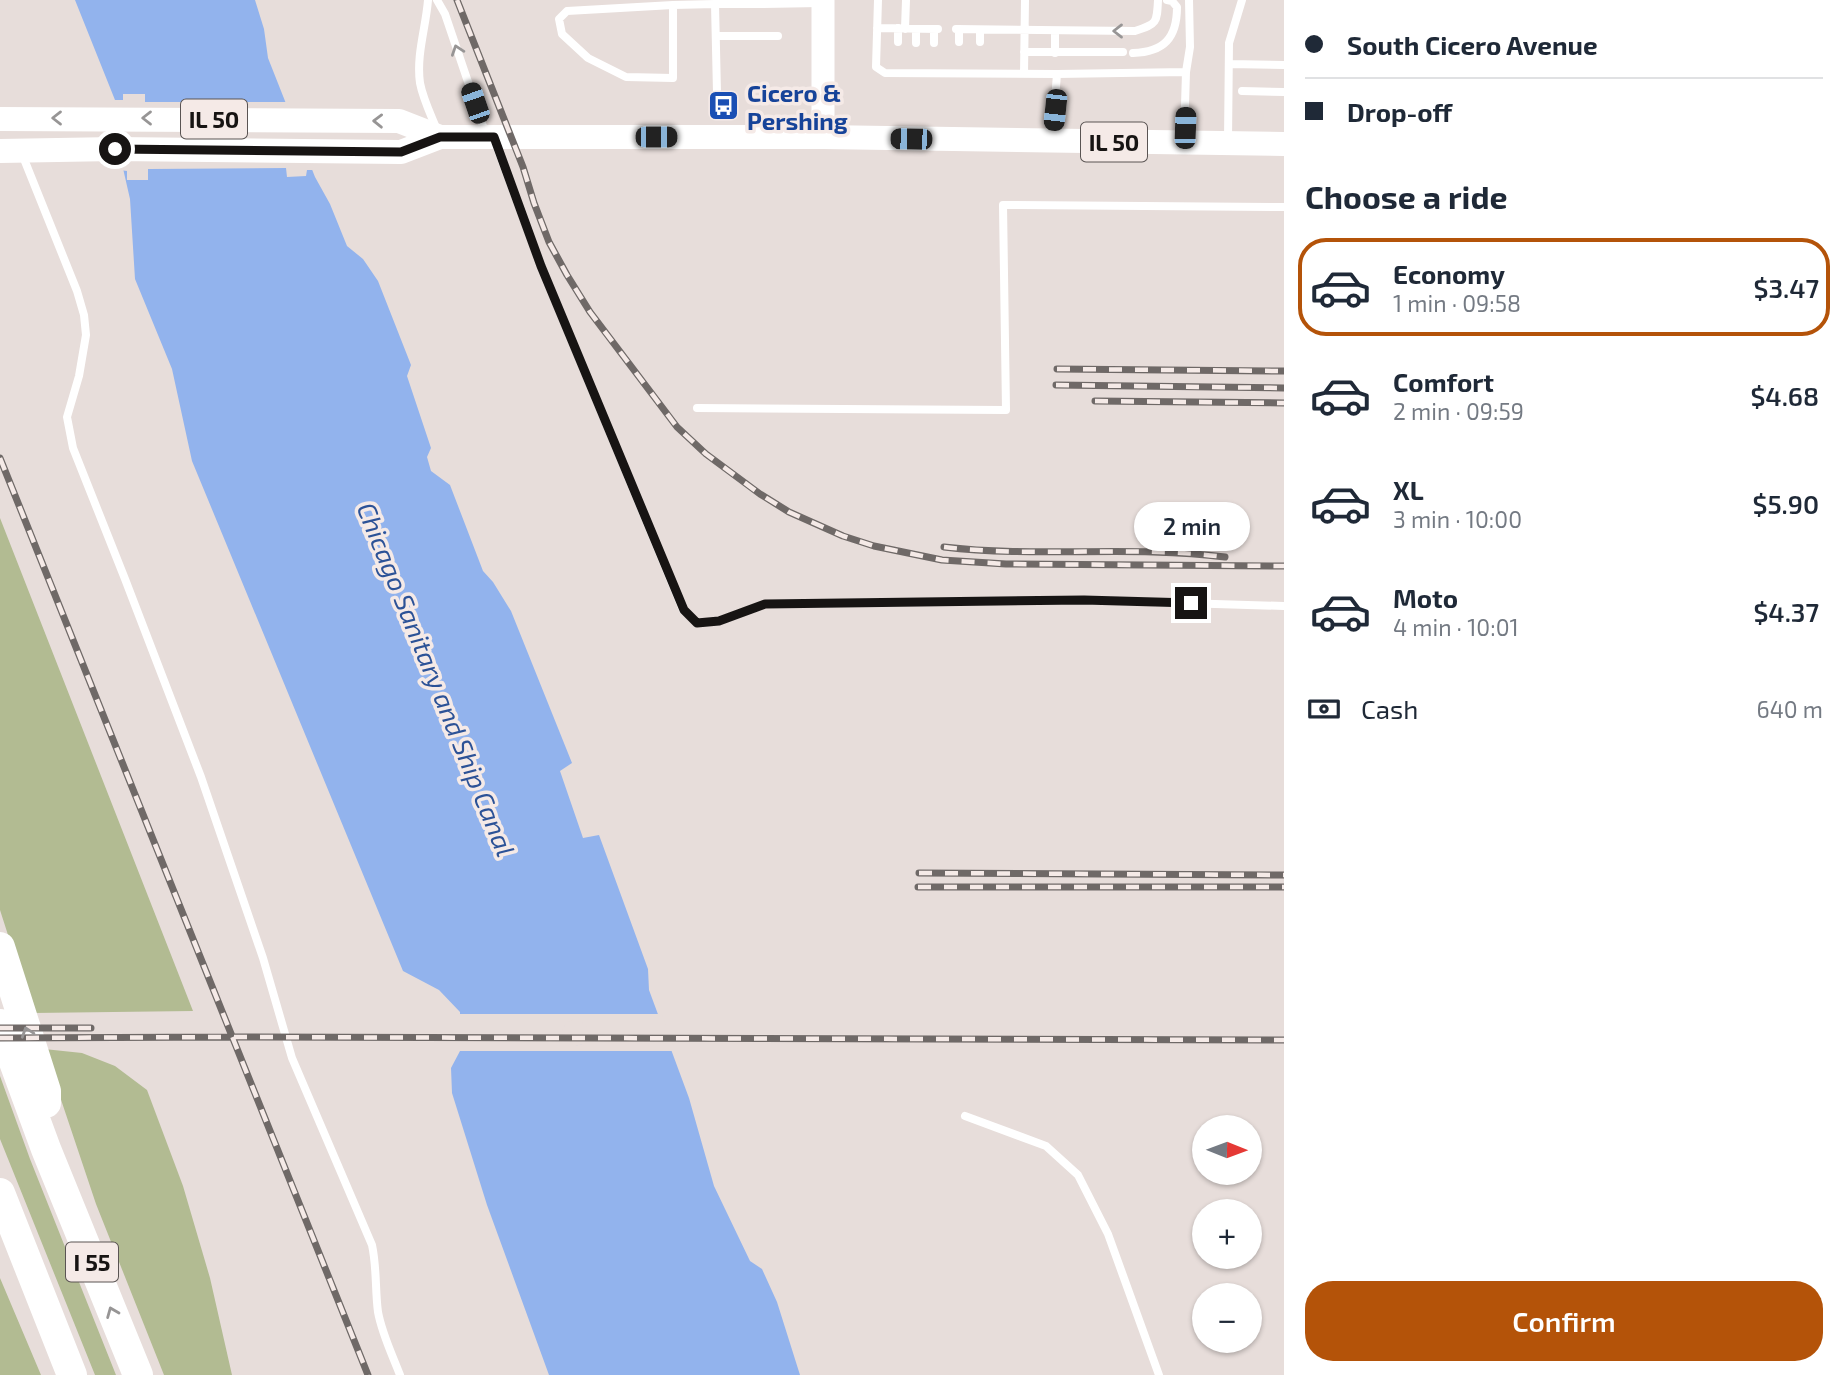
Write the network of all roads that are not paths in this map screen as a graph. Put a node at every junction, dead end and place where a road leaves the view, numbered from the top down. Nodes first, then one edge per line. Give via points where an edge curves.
1 (428, 0) edge
2 (437, 0) edge
3 (878, 0) edge
4 (906, 0) edge
5 (1025, 0) edge
6 (1158, 0) edge
7 (1167, 0) edge
8 (1189, 0) edge
9 (1242, 0) edge
10 (822, 1) edge
11 (763, 2) edge
12 (715, 4) junction
13 (673, 5) junction
14 (877, 28) junction
15 (902, 29) junction
16 (916, 29) junction
17 (980, 30) junction
18 (1025, 31) junction
19 (1055, 31) junction
20 (716, 36) junction
21 (778, 36) dead end
22 (898, 42) dead end
23 (959, 42) dead end
24 (980, 42) dead end
25 (916, 43) dead end
26 (934, 43) dead end
27 (1024, 52) junction
28 (1055, 52) junction
29 (898, 62) dead end
30 (916, 62) dead end
31 (934, 62) dead end
32 (959, 62) dead end
33 (980, 62) dead end
34 (1229, 64) junction
35 (1284, 65) edge
36 (1186, 72) junction
37 (898, 73) junction
38 (916, 74) junction
39 (934, 74) junction
40 (958, 74) junction
41 (979, 74) junction
42 (1024, 74) junction
43 (1057, 74) junction
44 (1242, 92) dead end
45 (1284, 92) edge
46 (717, 93) dead end
47 (0, 118) edge
48 (440, 137) junction
49 (490, 137) junction
50 (823, 137) junction
51 (1052, 141) junction
52 (1184, 143) junction
53 (1228, 144) junction
54 (1284, 144) edge
55 (10, 151) edge
56 (1284, 207) edge
57 (697, 408) dead end
58 (1284, 606) edge
59 (4, 960) edge
60 (0, 1024) edge
61 (36, 1091) junction
62 (965, 1115) dead end
63 (0, 1193) edge
64 (0, 1249) edge
65 (53, 1375) edge
66 (72, 1375) edge
67 (138, 1375) edge
68 (400, 1375) edge
69 (1159, 1375) edge

1 - 48 lane via 420,81
49 -> 2 lane
3 - 14 lane
4 - 15 lane
5 - 18 lane
6 -> 19 lane via 1152,26 1135,31
7 - 28 lane via 1177,7 1177,22 1165,44 1142,52
8 - 36 lane
9 - 34 lane via 1229,43
10 - 11 lane
10 - 50 main road
11 - 12 lane
12 - 13 lane
12 - 20 lane
13 - 13 lane via 674,78 626,77 613,71 588,58 562,34 559,19 567,11
14 - 15 lane
14 - 37 lane via 876,67
15 - 16 lane
15 - 22 lane
16 - 25 lane
16 - 26 lane via 936,29
17 - 18 lane
17 - 23 lane via 957,29
17 - 24 lane
18 - 19 lane
18 - 27 lane
19 - 28 lane
20 - 21 lane
20 - 46 lane
27 - 28 lane
27 - 42 lane
29 - 37 lane
30 - 38 lane
31 - 39 lane
32 - 40 lane
33 - 41 lane
34 - 35 lane
34 - 53 lane
36 - 43 lane
36 - 52 lane
37 - 38 lane
38 - 39 lane
39 - 40 lane
40 - 41 lane
41 - 42 lane
42 - 43 lane
43 - 51 lane
44 - 45 lane
48 -> 47 main road, IL 50 via 399,121
48 - 49 main road, IL 50
48 - 55 main road, IL 50 via 401,152
49 - 50 main road, IL 50
49 - 58 lane via 684,610 697,623 719,621 765,604 1084,600
50 - 51 main road, IL 50
51 - 52 main road, IL 50
52 - 53 main road, IL 50
53 - 54 main road, IL 50
55 - 68 lane via 84,315 83,356 67,417 73,448 201,778 292,1058 372,1245 382,1330
56 - 57 lane via 1003,205 1006,410
61 -> 59 highway
60 - 61 highway
67 -> 61 highway, I 55 via 46,1149
62 - 69 lane via 1046,1146 1078,1175 1108,1234
63 - 66 highway, I 55
64 - 65 highway

